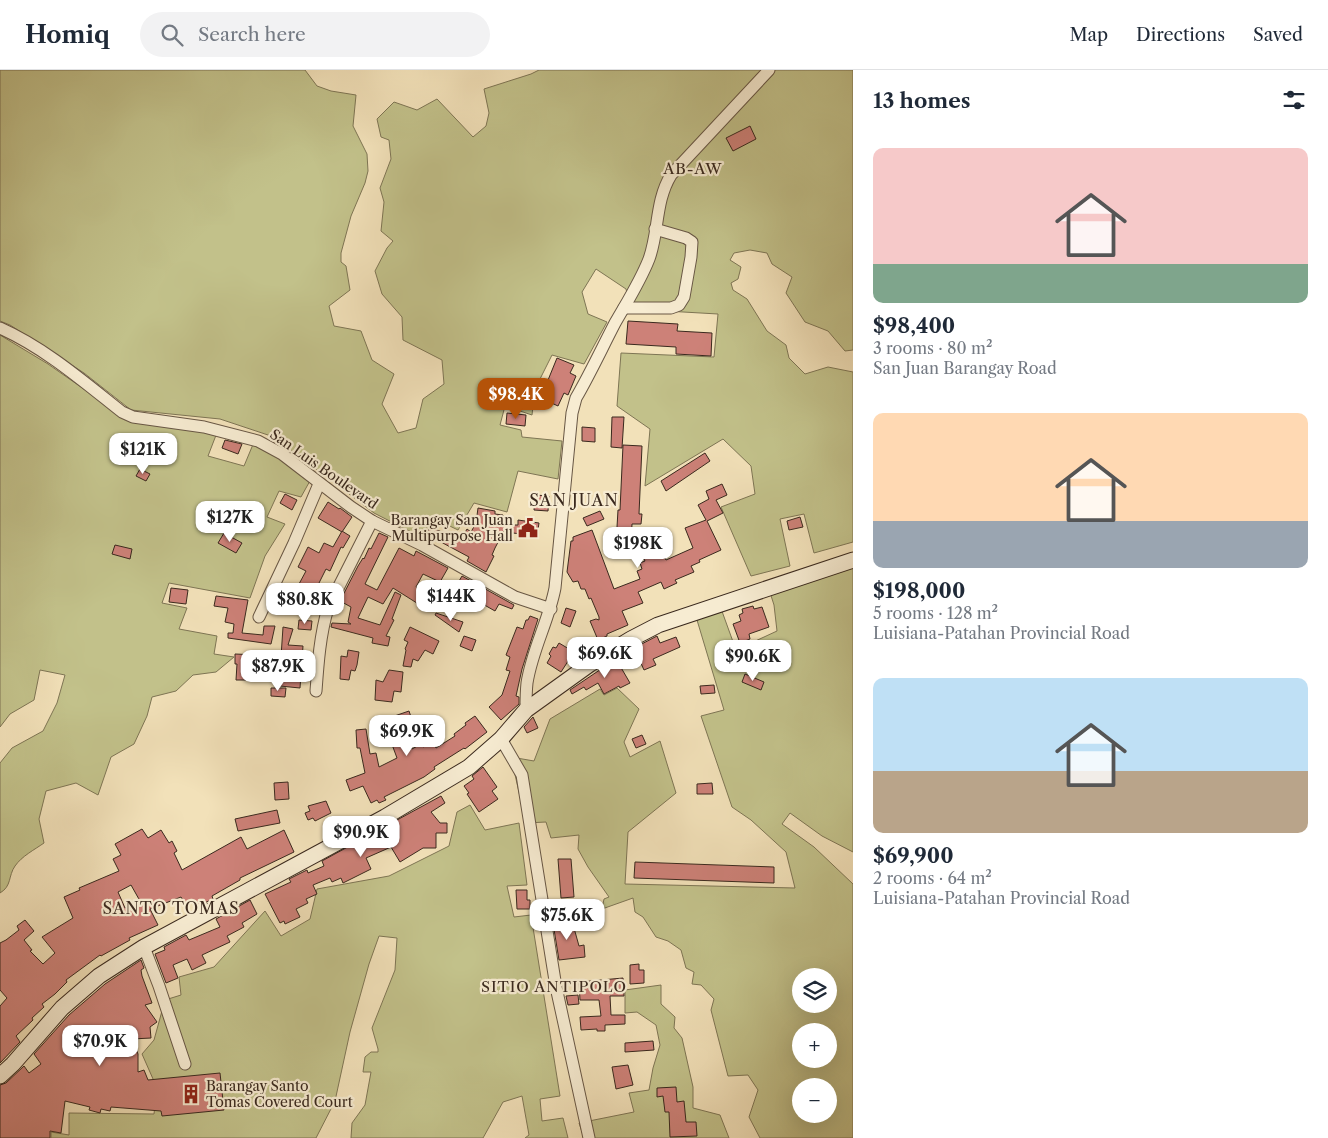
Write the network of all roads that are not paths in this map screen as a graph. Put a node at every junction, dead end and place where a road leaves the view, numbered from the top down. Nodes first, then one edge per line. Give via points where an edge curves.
1 (769, 70) edge
2 (655, 229) junction
3 (624, 308) junction
4 (0, 328) edge
5 (319, 484) junction
6 (372, 521) junction
7 (853, 560) edge
8 (551, 609) junction
9 (259, 617) dead end
10 (316, 691) dead end
11 (526, 710) junction
12 (501, 739) junction
13 (144, 947) junction
14 (185, 1064) dead end
15 (0, 1076) edge
16 (589, 1138) edge

1 - 2 street via 671,175 662,193
2 - 3 street via 649,259
2 - 3 street via 692,242 684,297 679,305 671,308
3 - 8 street via 576,398 572,413
4 - 5 street, San Luis Boulevard via 18,336 66,369 122,412 133,417 204,427 258,440 282,454
5 - 6 street, San Luis Boulevard
5 - 9 street
6 - 8 street, San Luis Boulevard via 515,597
6 - 10 street via 328,608 322,632
7 - 11 street via 658,625 590,664
8 - 11 street via 530,670
11 - 12 street
12 - 13 street via 469,767 385,818
12 - 16 street via 522,775 556,988
13 - 14 street
13 - 15 street via 79,992

